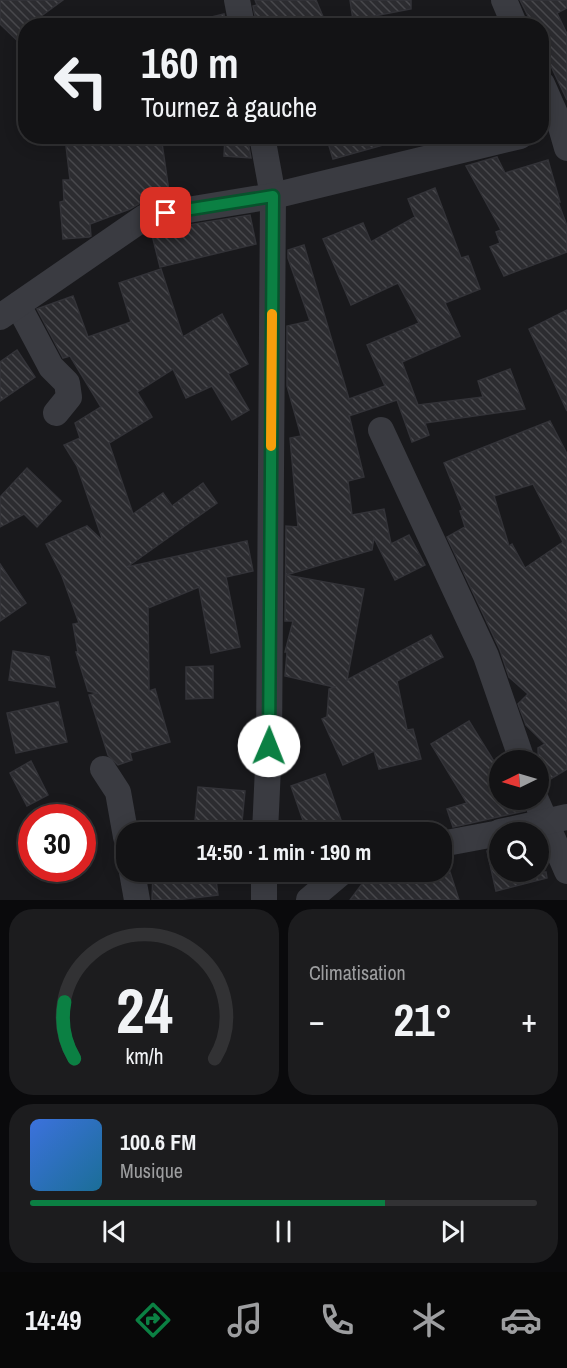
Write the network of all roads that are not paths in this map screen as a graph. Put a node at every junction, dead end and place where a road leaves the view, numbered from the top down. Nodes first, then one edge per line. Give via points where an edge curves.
1 (237, 0) edge
2 (504, 0) edge
3 (240, 18) edge
4 (512, 18) edge
5 (549, 104) edge
6 (559, 133) edge
7 (263, 144) edge
8 (487, 144) edge
9 (273, 196) junction
10 (9, 311) edge
11 (56, 413) dead end
12 (381, 430) dead end
13 (519, 750) edge
14 (103, 769) dead end
15 (557, 820) edge
16 (123, 822) edge
17 (265, 822) edge
18 (489, 834) edge
19 (452, 842) edge
20 (567, 871) edge
21 (134, 882) edge
22 (264, 882) edge
23 (330, 882) edge
24 (137, 900) edge
25 (264, 900) edge
26 (309, 900) edge

1 - 3 street
2 - 4 street
5 - 6 street
7 - 9 street
8 - 9 street
9 - 10 street via 145,217
9 - 17 street
10 - 11 street via 67,383 69,397
12 - 13 street via 486,656
14 - 16 street via 118,792
15 - 20 street
18 - 19 street
21 - 24 street
22 - 25 street
23 - 26 street

